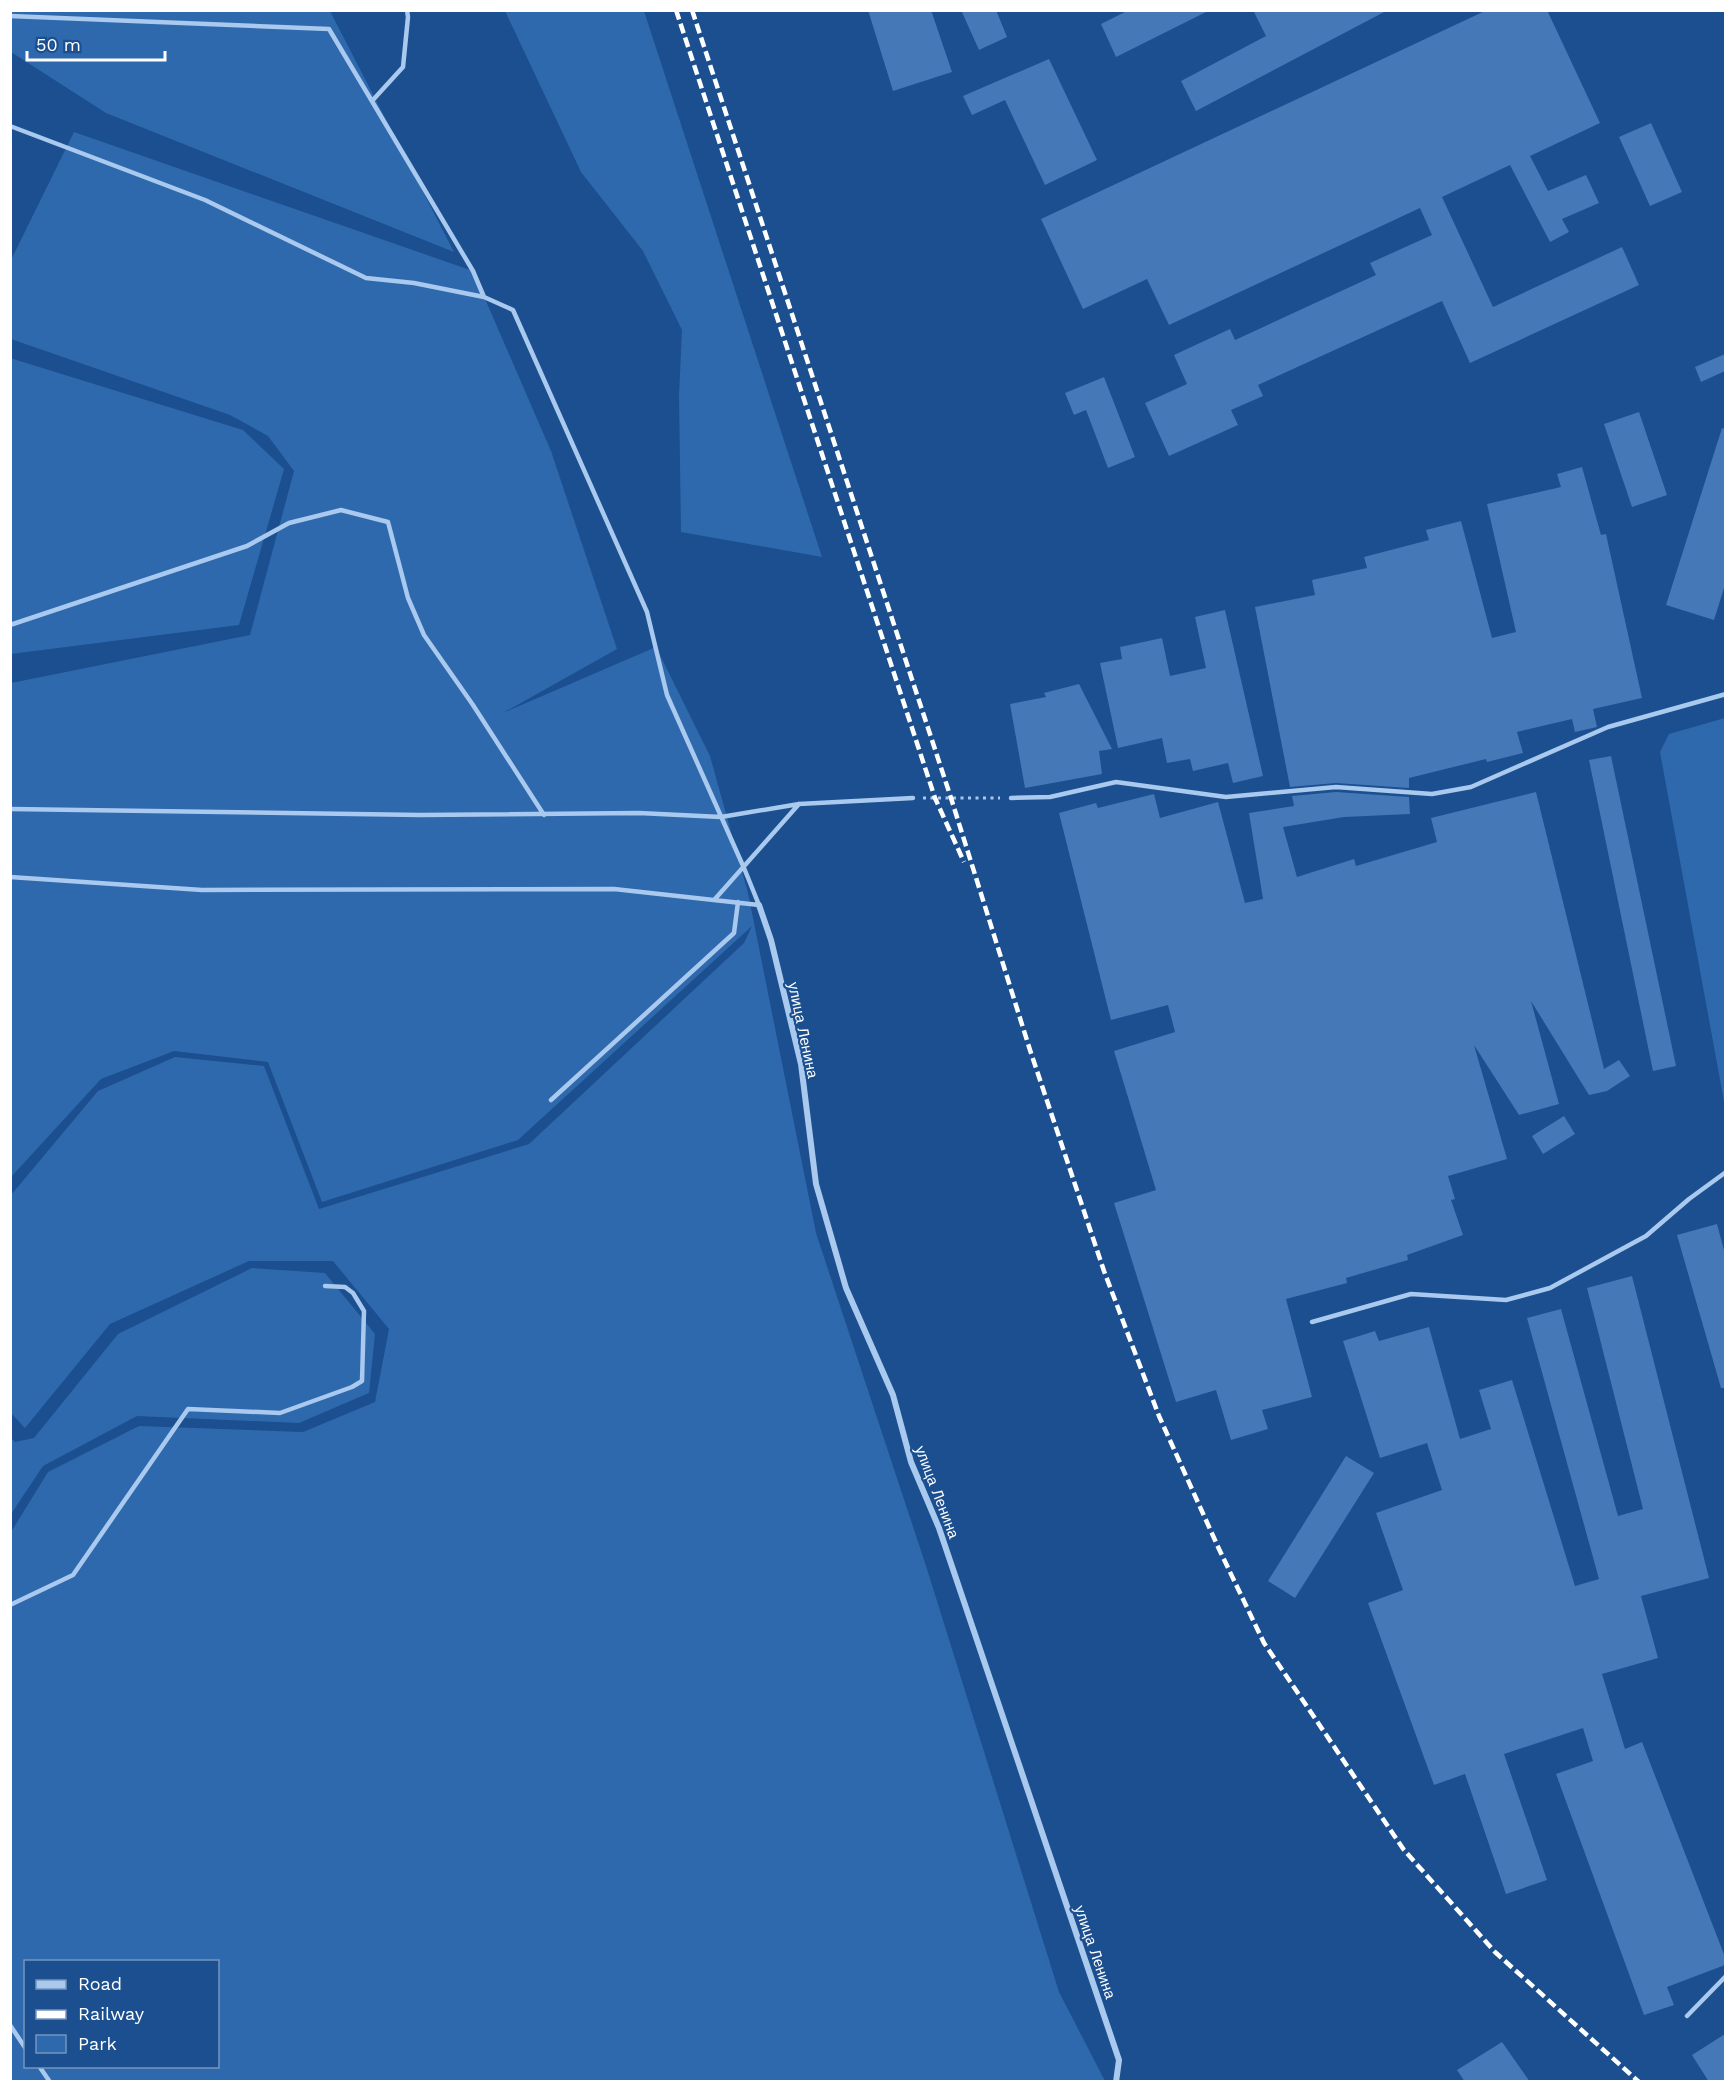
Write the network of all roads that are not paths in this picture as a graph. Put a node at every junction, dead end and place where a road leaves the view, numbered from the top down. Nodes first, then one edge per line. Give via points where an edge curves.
1 (407, 10) edge
2 (10, 16) edge
3 (372, 101) junction
4 (10, 126) edge
5 (484, 297) junction
6 (10, 626) edge
7 (1725, 694) edge
8 (913, 798) road end
9 (1011, 798) road end
10 (800, 804) junction
11 (10, 809) edge
12 (544, 815) junction
13 (721, 817) junction
14 (744, 868) junction
15 (10, 878) edge
16 (715, 899) junction
17 (738, 903) junction
18 (759, 905) junction
19 (551, 1100) dead end
20 (1725, 1172) edge
21 (325, 1286) dead end
22 (1312, 1323) dead end
23 (10, 1605) edge
24 (1725, 1976) edge
25 (1687, 2016) dead end
26 (10, 2025) edge
27 (24, 2046) edge
28 (40, 2068) edge
29 (50, 2082) edge
30 (1116, 2082) edge

1 - 3 lane via 403,67
2 - 3 lane via 328,28
3 - 5 lane via 473,271
4 - 5 lane via 205,200 366,278
5 - 13 lane via 513,310 647,612 667,695
6 - 12 lane via 247,546 289,523 341,510 388,522 408,598 424,635
7 - 9 lane via 1608,727 1471,788 1432,794 1336,787 1226,796 1116,782 1050,797
8 - 10 lane
10 - 13 lane
10 - 14 lane
11 - 12 lane
12 - 13 lane via 639,813
13 - 14 lane
14 - 16 lane
14 - 18 lane
15 - 16 lane via 202,890 614,889
16 - 17 lane
17 - 18 lane
17 - 19 lane via 734,933
18 - 30 street, улица Ленина via 801,1064 816,1184 846,1288 894,1395 911,1462 939,1528 1119,2060
20 - 22 lane via 1646,1236 1550,1288 1506,1300 1411,1294
21 - 23 lane via 345,1287 364,1311 362,1381 280,1413 188,1409 73,1575
24 - 25 lane
26 - 27 lane
28 - 29 lane

